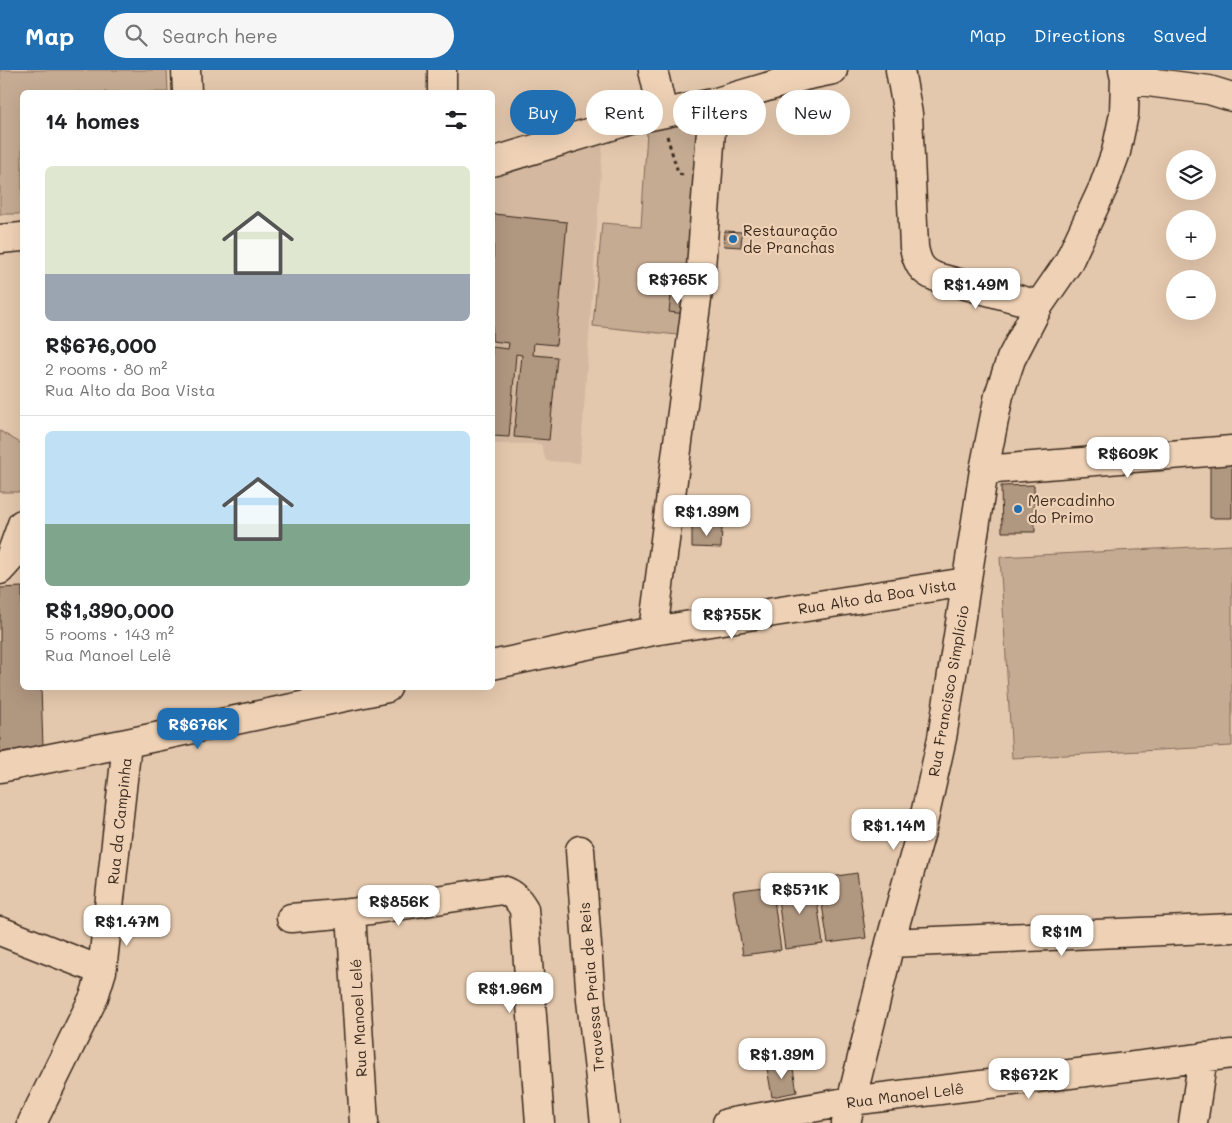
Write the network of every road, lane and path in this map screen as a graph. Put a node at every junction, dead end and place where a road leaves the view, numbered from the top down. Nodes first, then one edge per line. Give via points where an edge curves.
1 (186, 70) edge
2 (442, 70) edge
3 (653, 70) edge
4 (834, 70) edge
5 (900, 70) edge
6 (1124, 75) edge
7 (1217, 86) edge
8 (187, 90) edge
9 (442, 90) edge
10 (757, 90) edge
11 (673, 120) edge
12 (665, 123) junction
13 (711, 135) edge
14 (495, 161) edge
15 (707, 182) junction
16 (20, 237) edge
17 (0, 240) edge
18 (1039, 304) junction
19 (1232, 450) edge
20 (984, 470) junction
21 (20, 530) edge
22 (0, 570) edge
23 (966, 582) junction
24 (653, 631) junction
25 (495, 664) edge
26 (366, 690) edge
27 (127, 743) junction
28 (0, 768) edge
29 (580, 850) dead end
30 (351, 913) junction
31 (291, 918) dead end
32 (1232, 928) edge
33 (0, 931) edge
34 (890, 943) junction
35 (102, 971) junction
36 (1232, 1054) edge
37 (1203, 1057) junction
38 (848, 1112) edge
39 (32, 1123) edge
40 (364, 1123) edge
41 (540, 1123) edge
42 (605, 1123) edge
43 (727, 1123) edge
44 (1193, 1123) edge

1 - 8 street
2 - 9 street
3 - 12 street
4 - 10 street
5 - 18 street via 908,114 914,247 920,267 936,277
6 - 7 street
6 - 18 street, Rua Francisco Simplício via 1122,124 1104,188 1068,263
11 - 12 street
12 - 14 street via 632,120
12 - 15 path via 680,174
13 - 15 street
15 - 24 street via 701,268
16 - 17 street
18 - 20 street, Rua Francisco Simplício via 1011,359 999,395
19 - 20 street
20 - 23 street, Rua Francisco Simplício
21 - 22 street via 9,560
23 - 24 street, Rua Alto da Boa Vista
23 - 34 street, Rua Francisco Simplício via 942,738 922,828
24 - 25 street, Rua Alto da Boa Vista
26 - 27 street
27 - 28 street
27 - 35 street, Rua da Campinha
29 - 42 street, Travessa Praia de Reis via 591,1000
30 - 31 street
30 - 40 street, Rua Manoel Lelé
30 - 41 street via 502,890 518,899 524,909
32 - 34 street
33 - 35 street
34 - 38 street, Rua Francisco Simplício
35 - 39 street, Rua da Campinha via 94,997
36 - 37 street, Rua Manoel Lelê
37 - 38 street, Rua Manoel Lelê
37 - 44 street
38 - 43 street, Rua Manoel Lelê

